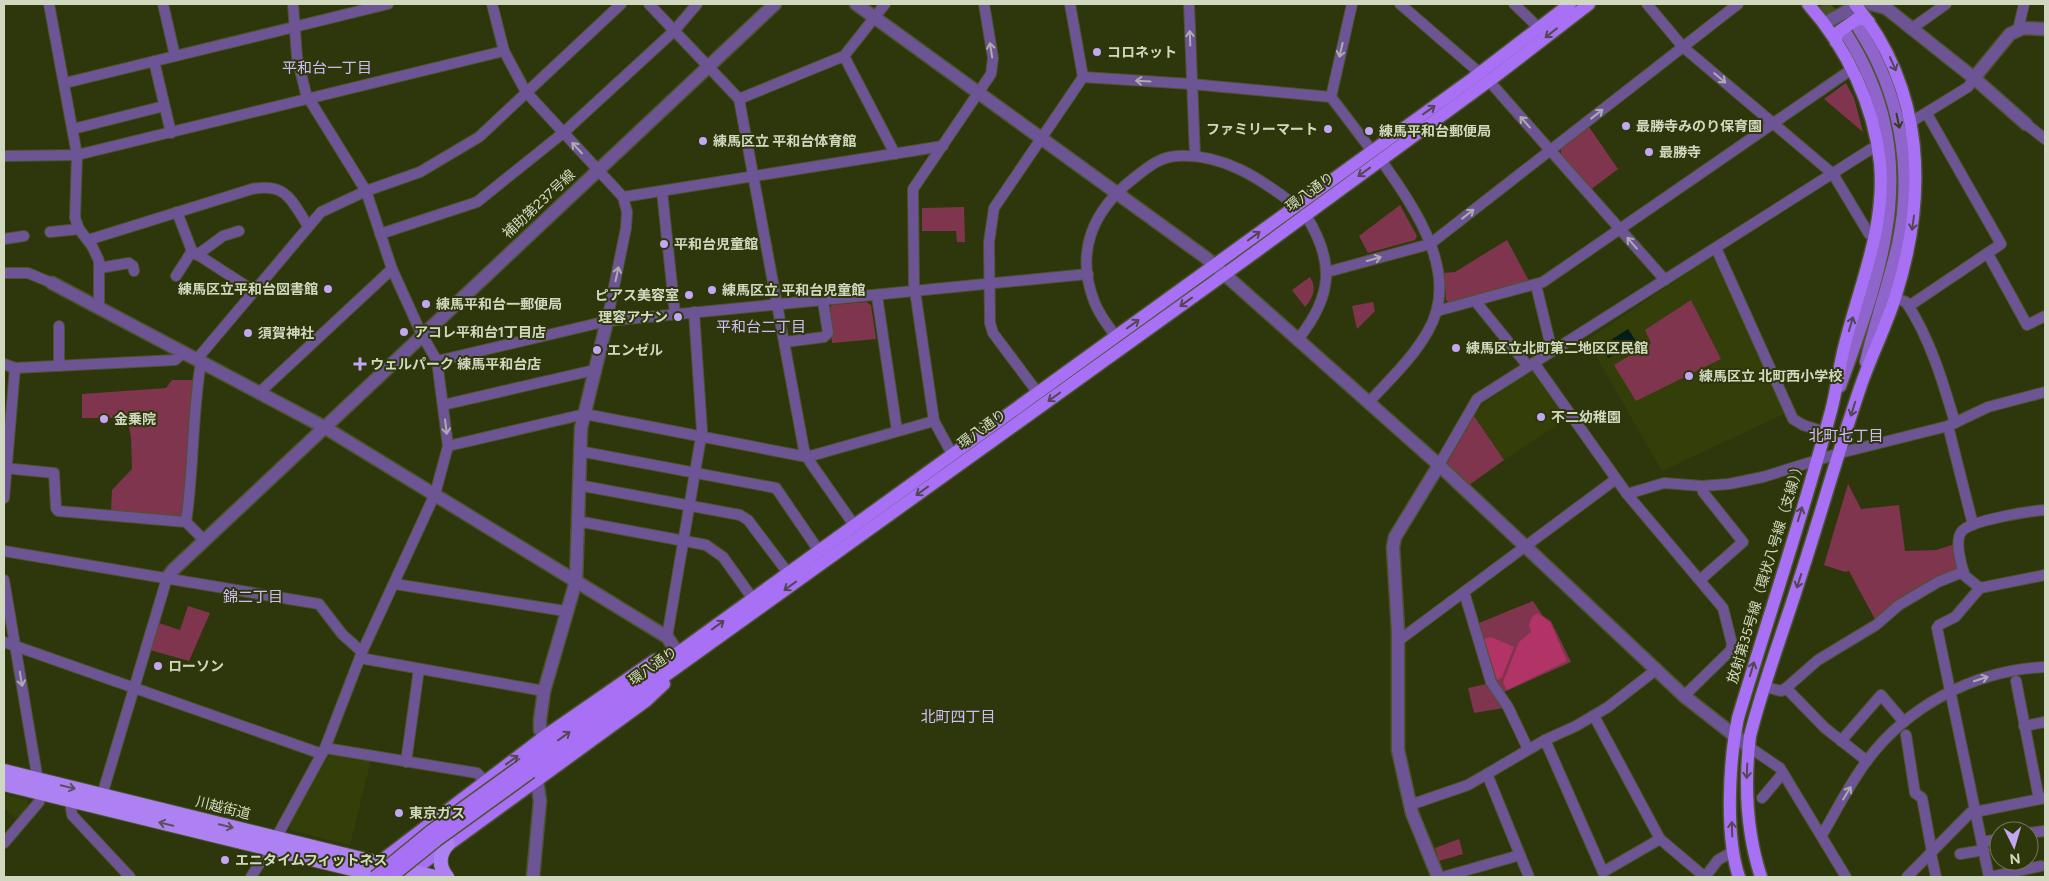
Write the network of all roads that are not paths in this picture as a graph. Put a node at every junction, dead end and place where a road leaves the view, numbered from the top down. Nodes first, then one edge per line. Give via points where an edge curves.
1 (49, 4) edge
2 (163, 4) edge
3 (293, 4) edge
4 (388, 4) edge
5 (492, 4) edge
6 (621, 4) edge
7 (649, 4) edge
8 (697, 4) edge
9 (774, 4) edge
10 (856, 4) edge
11 (885, 4) edge
12 (984, 4) edge
13 (1070, 4) edge
14 (1188, 4) edge
15 (1352, 4) edge
16 (1400, 4) edge
17 (1514, 4) edge
18 (1570, 4) edge
19 (1590, 4) edge
20 (1647, 4) edge
21 (1738, 4) edge
22 (1808, 4) edge
23 (1857, 4) edge
24 (1871, 4) edge
25 (1946, 4) edge
26 (2024, 4) edge
27 (875, 17) junction
28 (1825, 24) junction
29 (294, 26) junction
30 (1539, 28) junction
31 (1911, 29) junction
32 (2045, 29) edge
33 (2018, 30) junction
34 (674, 31) junction
35 (1853, 32) junction
36 (1683, 47) junction
37 (504, 51) junction
38 (175, 56) junction
39 (844, 56) junction
40 (154, 62) junction
41 (708, 66) junction
42 (1852, 69) junction
43 (1084, 77) junction
44 (1485, 77) junction
45 (1974, 78) junction
46 (65, 83) junction
47 (1192, 84) junction
48 (526, 92) junction
49 (979, 92) junction
50 (1331, 97) junction
51 (308, 99) junction
52 (739, 99) junction
53 (164, 106) junction
54 (1927, 114) junction
55 (1911, 122) junction
56 (1774, 124) junction
57 (2026, 124) joint
58 (72, 129) junction
59 (171, 133) junction
60 (563, 133) junction
61 (1042, 137) junction
62 (2045, 139) edge
63 (943, 146) junction
64 (1878, 148) junction
65 (1550, 150) junction
66 (895, 154) junction
67 (77, 155) junction
68 (4, 156) edge
69 (1195, 156) junction
70 (1376, 156) junction
71 (598, 170) junction
72 (1833, 174) junction
73 (753, 177) junction
74 (366, 191) junction
75 (662, 191) junction
76 (1117, 192) junction
77 (623, 197) junction
78 (1301, 210) junction
79 (177, 212) junction
80 (308, 226) junction
81 (79, 229) junction
82 (1620, 230) junction
83 (238, 231) dead end
84 (50, 232) dead end
85 (380, 234) junction
86 (1875, 235) junction
87 (24, 236) dead end
88 (4, 238) edge
89 (88, 240) junction
90 (1430, 244) junction
91 (1716, 248) junction
92 (194, 253) junction
93 (1988, 254) junction
94 (1215, 265) junction
95 (99, 268) junction
96 (392, 269) junction
97 (134, 271) dead end
98 (1327, 272) junction
99 (4, 273) edge
100 (1088, 274) junction
101 (1226, 274) junction
102 (176, 276) dead end
103 (1665, 280) junction
104 (52, 283) joint
105 (989, 285) junction
106 (1536, 285) junction
107 (254, 291) junction
108 (915, 292) junction
109 (877, 296) junction
110 (1895, 298) junction
111 (823, 301) junction
112 (1476, 302) junction
113 (778, 305) junction
114 (1908, 306) junction
115 (100, 309) junction
116 (1437, 311) junction
117 (694, 312) junction
118 (675, 314) junction
119 (2045, 316) edge
120 (607, 321) junction
121 (59, 326) dead end
122 (422, 335) junction
123 (1116, 337) junction
124 (1298, 338) junction
125 (785, 342) junction
126 (1552, 351) junction
127 (183, 353) junction
128 (199, 361) junction
129 (437, 361) junction
130 (4, 364) edge
131 (1531, 364) junction
132 (59, 366) junction
133 (15, 368) junction
134 (596, 372) junction
135 (1860, 387) junction
136 (260, 392) junction
137 (2045, 392) edge
138 (1038, 393) junction
139 (1369, 402) junction
140 (443, 405) junction
141 (1832, 407) junction
142 (585, 414) junction
143 (934, 421) junction
144 (1952, 424) junction
145 (324, 427) junction
146 (897, 431) junction
147 (1825, 432) junction
148 (701, 437) junction
149 (448, 446) junction
150 (579, 451) junction
151 (1840, 453) junction
152 (952, 454) junction
153 (807, 456) junction
154 (1816, 460) junction
155 (1439, 465) junction
156 (5, 468) edge
157 (695, 474) junction
158 (1616, 478) junction
159 (578, 485) junction
160 (1702, 486) junction
161 (435, 494) junction
162 (1627, 494) junction
163 (4, 498) edge
164 (689, 506) junction
165 (2045, 510) edge
166 (577, 521) junction
167 (186, 522) junction
168 (854, 525) junction
169 (1973, 525) junction
170 (204, 540) junction
171 (684, 540) junction
172 (1526, 546) junction
173 (4, 551) edge
174 (819, 551) junction
175 (1963, 572) junction
176 (788, 573) junction
177 (2045, 575) edge
178 (168, 578) junction
179 (4, 580) edge
180 (1700, 580) junction
181 (576, 581) junction
182 (395, 584) junction
183 (1980, 588) junction
184 (1464, 592) junction
185 (753, 599) junction
186 (565, 611) junction
187 (667, 637) junction
188 (1398, 641) junction
189 (4, 642) edge
190 (15, 646) junction
191 (361, 655) junction
192 (682, 658) junction
193 (2045, 667) edge
194 (1657, 668) junction
195 (419, 669) junction
196 (2016, 681) dead end
197 (1765, 687) junction
198 (135, 688) junction
199 (1786, 688) junction
200 (1951, 690) junction
201 (544, 691) junction
202 (1684, 696) junction
203 (1594, 716) junction
204 (1904, 722) junction
205 (2045, 722) edge
206 (2024, 726) junction
207 (1906, 735) dead end
208 (544, 736) junction
209 (1734, 738) junction
210 (1545, 740) junction
211 (1841, 741) junction
212 (1749, 747) junction
213 (1528, 749) junction
214 (323, 751) junction
215 (1867, 761) junction
216 (406, 762) junction
217 (4, 771) edge
218 (531, 772) junction
219 (1783, 773) junction
220 (1487, 774) junction
221 (484, 780) junction
222 (4, 784) edge
223 (40, 786) junction
224 (102, 795) junction
225 (1762, 798) dead end
226 (2042, 798) edge
227 (70, 800) junction
228 (1410, 805) junction
229 (445, 810) junction
230 (1976, 811) junction
231 (466, 830) junction
232 (1822, 834) junction
233 (1660, 839) junction
234 (4, 843) edge
235 (1989, 843) edge
236 (272, 844) junction
237 (448, 844) junction
238 (1983, 846) junction
239 (1732, 852) junction
240 (1931, 853) junction
241 (1960, 854) dead end
242 (1520, 855) junction
243 (377, 863) junction
244 (330, 865) junction
245 (2041, 866) dead end
246 (1937, 871) edge
247 (407, 874) edge
248 (368, 876) edge
249 (130, 877) edge
250 (251, 877) edge
251 (338, 877) edge
252 (385, 877) edge
253 (391, 877) edge
254 (434, 877) edge
255 (447, 877) edge
256 (533, 877) edge
257 (1438, 877) edge
258 (1443, 877) edge
259 (1529, 877) edge
260 (1705, 877) edge
261 (1739, 877) edge
262 (1761, 877) edge
263 (1846, 877) edge
264 (1907, 877) edge
265 (1990, 877) edge

1 - 46 street
2 - 38 street
3 - 29 street
4 - 29 street
5 - 37 street
6 - 48 street
7 - 34 street
8 - 34 street
9 - 41 street, 補助第237号線
10 - 27 street
11 - 27 street
49 -> 12 street via 991,74 993,63
13 - 43 street
47 -> 14 street
15 -> 50 street
16 - 44 street
17 - 30 street
18 - 30 main road, 環八通り
19 -> 44 main road, 環八通り
20 - 36 street
21 - 36 street
22 - 28 main road
23 - 28 street
23 - 35 main road
24 - 31 street via 1886,8
25 - 31 street
26 - 33 street
27 - 39 street
27 - 49 street
28 - 35 main road
29 - 38 street
29 - 51 street via 297,57
30 - 44 main road, 環八通り
31 - 45 street
32 - 33 street
33 - 45 street via 2000,45
34 - 41 street
34 - 60 street
35 - 42 main road, 放射第35号線（環状八号線（支線））
35 -> 55 main road via 1886,50 1897,73
35 -> 135 main road via 1878,62 1892,98 1905,174 1898,244
35 - 141 main road via 1884,118 1891,168 1891,196 1887,233 1874,286
36 -> 56 street
65 -> 36 street
37 - 48 street
37 - 51 street
38 - 40 street
39 - 52 street
39 - 66 street
40 - 46 street
40 - 53 street
41 - 52 street
41 - 71 street, 補助第237号線
42 - 56 street
42 - 64 main road, 放射第35号線（環状八号線（支線）） via 1868,106
47 -> 43 street
43 - 61 street
65 -> 44 street
44 - 70 main road, 環八通り
45 - 54 street via 1968,87
45 - 57 street
46 - 58 street
47 - 50 street
47 - 69 street
48 - 60 street
48 - 74 street via 480,137 420,172
49 - 61 street
49 - 63 street
50 - 70 street
51 - 59 street
51 - 74 street
52 - 73 street
53 - 58 street
53 - 59 street
54 - 55 street
54 - 93 street via 2000,243
55 -> 110 main road via 1917,170 1916,199 1910,240
56 - 72 street
56 - 82 street
57 - 62 street
58 - 67 street
59 - 67 street
71 -> 60 street
60 - 85 street via 477,202
61 - 76 street
61 - 105 street via 994,208 989,242
63 - 66 street
63 - 108 street via 913,189
64 - 72 street via 1871,149
64 - 86 main road, 放射第35号線（環状八号線（支線）） via 1880,194
65 - 82 street
90 -> 65 street
66 - 73 street
67 - 68 street
67 - 81 street via 75,218
69 - 76 street via 1173,156 1157,161
69 - 78 street via 1251,173
70 - 78 main road, 環八通り
70 - 90 street via 1409,200
71 - 77 street
71 - 122 street, 補助第237号線
72 - 86 street via 1869,234
72 - 91 street
73 - 75 street
73 - 113 street
74 - 80 street via 321,212
74 - 85 street
75 - 77 street
75 - 118 street
76 - 94 street
76 - 100 street via 1089,234
120 -> 77 street via 626,228 627,212
94 -> 78 main road, 環八通り
78 - 98 street via 1322,244
78 - 101 main road, 環八通り
79 - 80 street via 269,186 286,193
79 - 89 street
79 - 92 street
80 - 107 street
81 - 84 street
81 - 89 street
103 -> 82 street
82 - 106 street
83 - 92 street
85 - 96 street
141 -> 86 main road, 放射第35号線（環状八号線（支線）） via 1844,345
87 - 88 street
89 - 95 street via 97,254
98 -> 90 street
90 - 116 street via 1439,280
91 - 103 street
91 - 147 street via 1793,419
92 - 102 street
92 - 107 street
93 - 114 street
93 - 119 street via 2027,325
94 - 101 street
123 -> 94 main road, 環八通り
95 - 97 street via 129,263
95 - 115 street
96 - 122 street
96 - 136 street
98 - 124 street via 1319,309
99 - 104 street via 28,273
100 - 105 street
100 - 123 street via 1093,301
101 - 124 street
101 -> 192 main road, 環八通り
103 - 126 street
104 - 115 street
105 - 108 street
105 - 138 street via 993,333
106 - 112 street
106 - 126 street
107 - 128 street
108 - 109 street
108 - 143 street
109 - 111 street
109 - 146 street
110 - 114 street via 1902,299
110 - 135 main road
111 - 113 street
111 - 125 street via 828,333 824,337
112 - 116 street
112 - 131 street
113 - 117 street
113 - 125 street
114 - 144 street via 1938,369
115 - 127 street
116 - 139 street via 1421,343
117 - 118 street
117 - 148 street
118 - 120 street
120 - 129 street
120 - 134 street
121 - 132 street
122 - 129 street
122 - 145 street, 補助第237号線
123 - 138 main road, 環八通り
124 - 139 street
125 - 153 street
126 - 131 street
127 - 128 street
127 - 132 street via 175,360
128 - 136 street
128 - 167 street via 192,487
129 - 140 street
130 - 133 street
131 - 155 street via 1476,399
131 - 158 street
132 - 133 street
133 - 156 street
134 - 140 street
134 - 142 street
135 -> 151 main road
136 - 145 street
137 - 144 street via 1988,407
138 - 152 main road, 環八通り
139 - 155 street
140 -> 149 street
141 - 147 main road, 放射第35号線（環状八号線（支線））
142 - 148 street
142 - 149 street
142 - 150 street
143 - 146 street
143 - 152 street
144 - 151 street
144 - 169 street
145 - 161 street
145 - 170 street, 補助第237号線
146 - 153 street
147 - 154 main road, 放射第35号線（環状八号線（支線））
148 - 153 street
148 - 157 street
149 - 161 street
150 - 157 street
150 - 159 street
151 - 154 street
151 -> 197 main road
152 - 168 main road, 環八通り
153 - 168 street
154 - 160 street via 1756,478
209 -> 154 main road, 放射第35号線（環状八号線（支線））
155 - 172 street
155 - 188 street via 1393,542
156 - 163 street
156 - 167 street via 54,473 58,511
157 - 164 street
157 - 174 street via 776,488
158 - 162 street
158 - 172 street
159 - 164 street
159 - 166 street
160 - 162 street via 1664,483
160 - 180 street via 1703,492 1743,542
161 - 181 street
161 - 182 street
162 - 180 street
164 - 171 street
164 - 176 street via 740,515 748,520
165 - 169 street via 2026,511
166 - 171 street
166 - 181 street
167 - 170 street
168 - 174 main road, 環八通り
169 - 175 street via 1962,530 1958,540
170 - 178 street, 補助第237号線
171 - 185 street via 706,545 718,552
171 - 187 street
172 - 184 street
172 - 194 street
173 - 178 street
174 - 176 main road, 環八通り
175 - 183 street
175 - 199 street via 1898,605 1876,625 1818,660
176 - 185 main road, 環八通り
177 - 183 street
178 - 191 street via 319,604
178 - 198 street
179 - 190 street
180 - 202 street via 1723,608 1732,644 1731,650
181 - 186 street
181 - 187 street
182 - 186 street
182 - 191 street
183 - 200 street via 1955,617 1938,626
184 - 188 street
184 - 213 street via 1491,682 1508,707
192 -> 185 main road, 環八通り
186 - 201 street
187 - 192 street
188 - 228 street via 1397,744
189 - 190 street
190 - 198 street
190 -> 223 street
191 - 195 street
191 - 214 street
192 - 208 main road via 656,659
192 - 218 main road, 環八通り
200 -> 193 street via 1998,673
194 - 202 street
194 - 203 street
195 - 201 street
195 - 216 street
196 - 206 street
197 - 199 street via 1781,691
197 - 212 main road
198 - 214 street
198 - 224 street
199 - 211 street
200 - 204 street
200 - 230 street
201 - 208 street via 540,720
202 - 209 street
203 - 210 street
203 - 233 street
204 - 211 street via 1881,695
204 - 215 street
205 - 206 street
206 - 226 street
207 - 240 street via 1915,792 1922,798
221 -> 208 main road
209 - 212 street
239 -> 209 main road, 放射第35号線（環状八号線（支線））
210 - 213 street
210 - 233 street via 1604,872
211 - 215 street
212 - 219 street
212 -> 262 main road via 1746,803
213 - 220 street
214 - 216 street
214 - 236 street
232 -> 215 street
216 - 221 street via 477,773
217 - 223 highway, 川越街道
218 - 231 main road
218 - 248 main road, 環八通り, bridge via 431,831
218 - 253 main road, 環八通り, bridge
218 - 256 street via 540,801
219 - 225 street
219 - 232 street
220 - 228 street via 1468,785
220 - 242 street
221 - 229 main road
222 - 223 highway, 川越街道
223 -> 224 highway, 川越街道
223 - 227 highway, 川越街道
223 - 234 street via 39,802
224 -> 236 highway, 川越街道
226 - 230 street
236 -> 227 highway, 川越街道
227 - 249 street via 72,814
228 - 257 street
229 - 231 main road via 441,819 445,830 451,833
229 - 243 main road
230 - 238 street
230 - 240 street
231 - 237 main road
232 - 263 street
233 - 260 street
235 - 238 street
236 - 243 highway, 川越街道
236 - 244 highway, 川越街道
236 - 250 street
237 - 247 main road
237 - 255 highway via 440,860
238 - 241 street
238 - 265 street
239 - 260 street via 1718,860
239 - 261 main road, 放射第35号線（環状八号線（支線））
240 - 246 street
240 - 264 street
242 - 258 street
242 - 259 street
243 - 247 highway, 川越街道
243 - 248 main road
244 - 248 highway, 川越街道
244 - 251 highway
245 - 265 street
247 - 254 highway, 川越街道
248 - 252 highway, 川越街道

